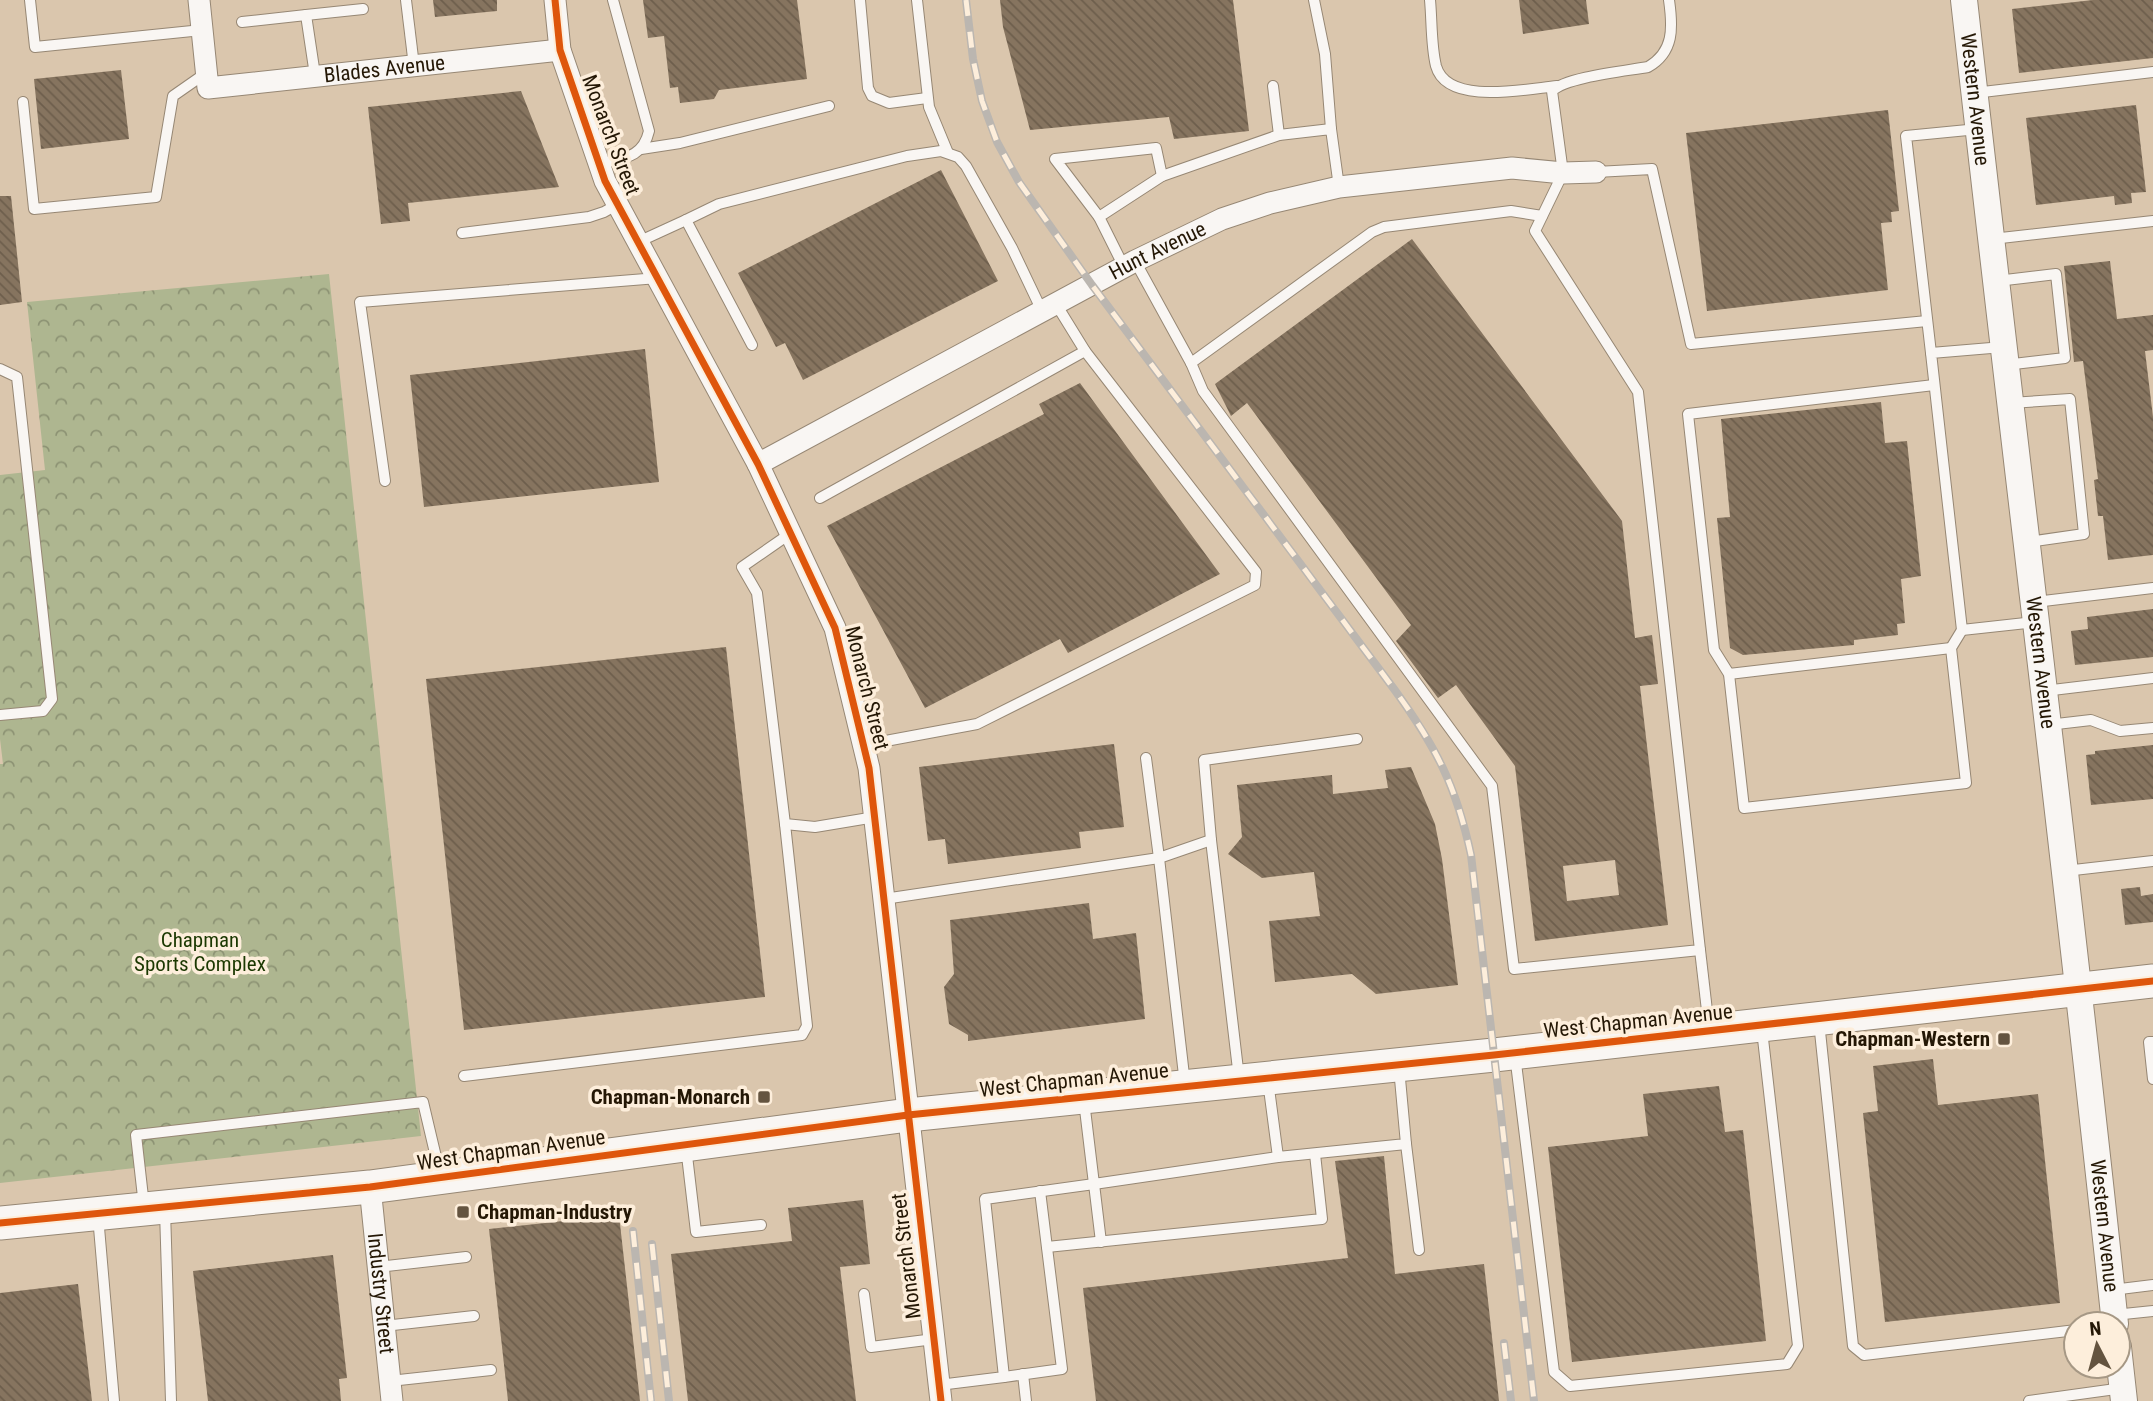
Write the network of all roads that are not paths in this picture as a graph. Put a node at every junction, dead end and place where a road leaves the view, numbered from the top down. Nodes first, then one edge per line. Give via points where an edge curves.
1 (30, 0) edge
2 (199, 0) edge
3 (406, 0) edge
4 (555, 0) edge
5 (614, 0) edge
6 (860, 0) edge
7 (917, 0) edge
8 (1314, 0) edge
9 (1430, 0) edge
10 (1669, 0) edge
11 (1964, 0) edge
12 (363, 9) dead end
13 (306, 15) junction
14 (242, 22) dead end
15 (202, 30) junction
16 (560, 50) junction
17 (414, 66) junction
18 (2153, 73) edge
19 (315, 75) junction
20 (207, 81) junction
21 (1273, 86) dead end
22 (1557, 86) junction
23 (1974, 93) junction
24 (927, 98) junction
25 (23, 102) dead end
26 (829, 106) dead end
27 (1978, 128) junction
28 (1331, 129) junction
29 (1279, 135) junction
30 (641, 149) junction
31 (948, 153) junction
32 (599, 164) junction
33 (1596, 172) joint
34 (1563, 173) junction
35 (1162, 176) junction
36 (1339, 187) junction
37 (618, 204) junction
38 (1542, 216) junction
39 (1098, 217) junction
40 (686, 220) junction
41 (2153, 221) edge
42 (462, 233) dead end
43 (1991, 239) junction
44 (638, 242) junction
45 (1130, 264) junction
46 (658, 278) junction
47 (1996, 281) junction
48 (1049, 307) junction
49 (1927, 321) junction
50 (752, 345) dead end
51 (1085, 351) junction
52 (1931, 353) junction
53 (2004, 356) junction
54 (1191, 363) junction
55 (0, 369) edge
56 (1934, 385) junction
57 (2010, 403) junction
58 (758, 464) junction
59 (385, 481) dead end
60 (820, 498) dead end
61 (791, 533) junction
62 (2026, 542) junction
63 (2153, 588) edge
64 (2034, 612) junction
65 (1962, 630) junction
66 (1951, 648) junction
67 (1729, 674) junction
68 (2153, 678) edge
69 (2044, 691) junction
70 (0, 715) edge
71 (2048, 725) junction
72 (2153, 728) edge
73 (1357, 739) dead end
74 (864, 745) junction
75 (1146, 758) dead end
76 (875, 817) junction
77 (785, 824) junction
78 (1211, 840) junction
79 (1159, 858) junction
80 (2153, 861) edge
81 (2065, 871) junction
82 (884, 899) junction
83 (1700, 950) junction
84 (2153, 981) edge
85 (2078, 990) junction
86 (1819, 1019) junction
87 (1762, 1025) junction
88 (1710, 1031) junction
89 (2153, 1042) edge
90 (1515, 1053) junction
91 (1398, 1065) junction
92 (464, 1076) dead end
93 (2153, 1079) edge
94 (1254, 1080) junction
95 (1185, 1087) junction
96 (1083, 1097) junction
97 (908, 1115) junction
98 (686, 1144) junction
99 (1406, 1144) junction
100 (1315, 1154) junction
101 (1279, 1157) junction
102 (441, 1177) junction
103 (1094, 1184) junction
104 (370, 1187) junction
105 (1040, 1191) junction
106 (155, 1207) junction
107 (98, 1213) junction
108 (0, 1223) edge
109 (761, 1225) dead end
110 (1101, 1242) junction
111 (1046, 1247) junction
112 (1419, 1250) dead end
113 (466, 1257) dead end
114 (378, 1267) junction
115 (2153, 1284) edge
116 (864, 1294) dead end
117 (2114, 1310) edge
118 (2132, 1310) edge
119 (2153, 1311) edge
120 (474, 1316) dead end
121 (384, 1326) junction
122 (2062, 1332) edge
123 (934, 1339) junction
124 (491, 1370) dead end
125 (1023, 1374) junction
126 (1004, 1377) junction
127 (391, 1391) edge
128 (940, 1393) edge
129 (2124, 1395) edge
130 (2041, 1400) edge
131 (114, 1401) edge
132 (171, 1401) edge
133 (1026, 1401) edge
134 (2029, 1401) edge

1 - 15 lane via 35,47
2 - 15 street
3 - 17 lane
4 - 16 street, Monarch Street
5 - 30 lane via 649,131
6 - 24 lane via 872,96 889,103
7 - 24 lane
8 - 28 lane via 1325,54
9 - 22 lane via 1436,68 1446,83 1468,92
10 - 22 lane via 1669,41 1659,61
11 - 23 street, Western Avenue
12 - 13 lane
13 - 14 lane
13 - 19 lane
15 - 20 street
16 - 17 street, Blades Avenue
16 - 32 street, Monarch Street
17 - 19 street, Blades Avenue
18 - 23 lane
19 - 20 street, Blades Avenue
20 - 25 lane via 173,96 156,197 34,209
21 - 29 lane
22 - 34 lane via 1551,96
23 - 27 street, Western Avenue
24 - 31 lane
26 - 30 lane
27 - 43 street, Western Avenue
27 - 49 lane via 1906,136
28 - 29 lane
28 - 36 lane
29 - 35 lane
30 - 32 lane
31 - 40 lane via 907,156 719,204
31 - 48 lane via 965,166
32 - 37 street, Monarch Street
33 - 34 street, Hunt Avenue
33 - 49 lane via 1651,169 1690,344
34 - 36 street, Hunt Avenue via 1512,168
34 - 38 lane
35 - 39 lane
35 - 39 lane via 1156,148 1055,159
36 - 45 street, Hunt Avenue via 1222,219
37 - 42 lane via 589,217
37 - 44 street, Monarch Street
38 - 54 lane via 1511,211 1372,232
38 - 83 lane via 1535,231 1638,392
39 - 45 lane
40 - 44 lane
40 - 50 lane
41 - 43 lane
43 - 47 street, Western Avenue
44 - 46 street, Monarch Street
45 - 48 street, Hunt Avenue
45 - 54 lane
46 - 58 street, Monarch Street
46 - 59 lane via 360,302
47 - 53 street, Western Avenue
47 - 53 lane via 2056,274 2065,358
48 - 51 lane
48 - 58 street, Hunt Avenue
49 - 52 lane
51 - 60 lane
51 - 74 lane via 1256,572 1255,584 977,724
52 - 53 lane
52 - 56 lane
53 - 57 street, Western Avenue
54 - 83 lane via 1203,391 1492,786 1514,969
55 - 70 lane via 17,377 52,699 43,711
56 - 65 lane
56 - 67 lane via 1688,414 1714,650
57 - 62 street, Western Avenue
57 - 62 lane via 2070,398 2084,534
58 - 61 street, Monarch Street
61 - 74 street, Monarch Street via 835,628
61 - 77 lane via 742,567 757,593
62 - 64 street, Western Avenue
63 - 64 lane
64 - 65 lane
64 - 69 street, Western Avenue
65 - 66 lane
66 - 67 lane
66 - 67 lane via 1966,783 1744,807
68 - 69 lane
69 - 71 street, Western Avenue
71 - 72 lane via 2091,720 2120,731
71 - 81 street, Western Avenue
73 - 78 lane via 1204,760
74 - 76 street, Monarch Street
75 - 79 lane
76 - 77 lane via 815,827
76 - 82 street, Monarch Street
77 - 92 lane via 807,1027 802,1035
78 - 79 lane
78 - 94 lane
79 - 82 lane
79 - 95 lane
80 - 81 lane
81 - 85 street, Western Avenue
82 - 97 street, Monarch Street
83 - 88 lane
84 - 85 main road, West Chapman Avenue
85 - 86 main road, West Chapman Avenue
85 - 117 street, Western Avenue
86 - 87 main road, West Chapman Avenue
86 - 122 lane via 1853,1346 1864,1355
87 - 88 main road, West Chapman Avenue
87 - 90 lane via 1798,1346 1787,1364 1570,1386 1554,1372
88 - 90 main road, West Chapman Avenue
89 - 93 lane via 2149,1042
90 - 91 main road, West Chapman Avenue
91 - 94 main road, West Chapman Avenue
91 - 99 lane
94 - 95 main road, West Chapman Avenue
94 - 101 lane
95 - 96 main road, West Chapman Avenue
96 - 97 main road, West Chapman Avenue
96 - 103 lane
97 - 98 main road, West Chapman Avenue
97 - 123 street, Monarch Street
98 - 102 main road, West Chapman Avenue
98 - 109 lane via 695,1232
99 - 100 lane
99 - 112 lane
100 - 101 lane
100 - 110 lane via 1322,1219
101 - 103 lane
102 - 104 main road, West Chapman Avenue
102 - 106 lane via 423,1101 136,1135
103 - 105 lane
103 - 110 lane
104 - 106 main road, West Chapman Avenue
104 - 114 street, Industry Street
105 - 111 lane
105 - 126 lane via 985,1199
106 - 107 main road, West Chapman Avenue
106 - 132 lane
107 - 108 main road, West Chapman Avenue
107 - 131 lane
110 - 111 lane
111 - 125 lane via 1062,1369
113 - 114 lane
114 - 121 street, Industry Street
115 - 117 lane
116 - 123 lane via 871,1347
118 - 119 lane
120 - 121 lane
121 - 127 street, Industry Street
123 - 128 street, Monarch Street
124 - 127 lane
125 - 126 lane
125 - 133 lane
126 - 128 lane
129 - 130 lane
130 - 134 lane

